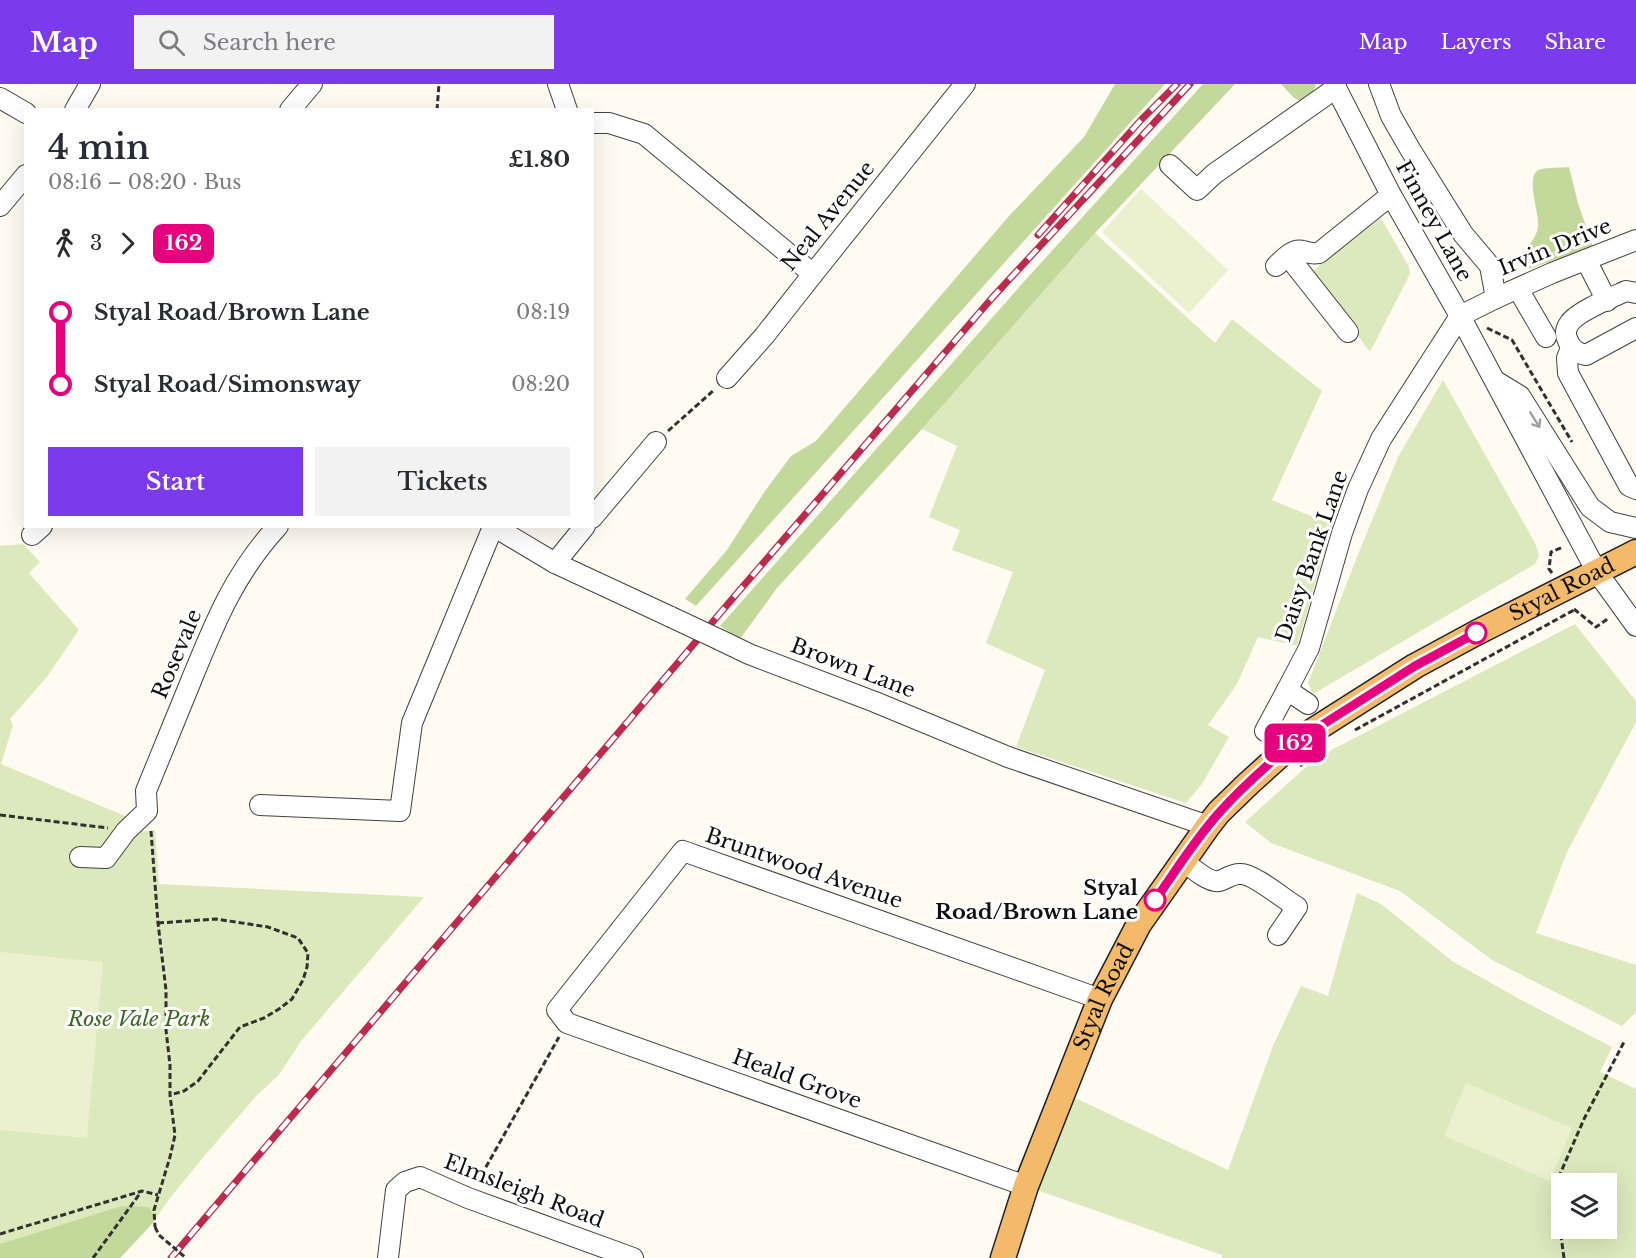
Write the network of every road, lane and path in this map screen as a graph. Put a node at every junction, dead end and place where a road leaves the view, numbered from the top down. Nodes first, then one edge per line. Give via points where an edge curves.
1 (90, 84) edge
2 (312, 84) edge
3 (439, 84) edge
4 (558, 84) edge
5 (965, 84) edge
6 (1379, 84) edge
7 (1335, 86) edge
8 (0, 98) edge
9 (76, 108) edge
10 (292, 108) edge
11 (437, 108) edge
12 (566, 108) edge
13 (24, 112) edge
14 (594, 123) edge
15 (1170, 165) dead end
16 (24, 177) edge
17 (1391, 195) junction
18 (0, 206) edge
19 (1636, 240) edge
20 (1586, 260) junction
21 (813, 274) junction
22 (1518, 289) junction
23 (1636, 293) edge
24 (1496, 297) junction
25 (1606, 300) junction
26 (1460, 316) junction
27 (1636, 328) edge
28 (1348, 332) dead end
29 (1546, 337) dead end
30 (1571, 348) junction
31 (728, 378) joint
32 (1495, 380) junction
33 (656, 442) joint
34 (1636, 489) edge
35 (594, 516) edge
36 (276, 528) edge
37 (493, 528) edge
38 (495, 528) edge
39 (583, 528) edge
40 (1636, 528) edge
41 (1636, 552) edge
42 (555, 563) junction
43 (1596, 572) junction
44 (1575, 610) dead end
45 (1636, 626) edge
46 (847, 662) dead end
47 (843, 672) dead end
48 (1287, 690) junction
49 (1308, 704) dead end
50 (1265, 731) dead end
51 (1352, 731) dead end
52 (1322, 750) dead end
53 (1293, 770) dead end
54 (260, 804) dead end
55 (147, 811) junction
56 (0, 815) edge
57 (1208, 826) junction
58 (126, 831) junction
59 (152, 834) junction
60 (80, 857) dead end
61 (1183, 861) junction
62 (158, 923) junction
63 (1278, 935) dead end
64 (1100, 999) junction
65 (562, 1017) junction
66 (1624, 1042) dead end
67 (170, 1095) junction
68 (1026, 1186) junction
69 (142, 1191) junction
70 (158, 1195) junction
71 (468, 1198) junction
72 (0, 1234) edge
73 (93, 1258) edge
74 (186, 1258) edge
75 (388, 1258) edge
76 (633, 1258) edge
77 (1003, 1258) edge
78 (1564, 1258) edge

1 - 9 street
2 - 10 street
3 - 11 path
4 - 12 street
5 - 21 street, Neal Avenue
6 - 24 street via 1391,117 1410,149 1463,234 1490,266
7 - 15 street via 1197,190
7 - 17 street, Finney Lane
8 - 13 street
14 - 21 street via 609,123 644,134
16 - 18 street
17 - 26 street, Finney Lane
17 - 28 street via 1319,253 1297,250 1282,261
19 - 20 street, Irvin Drive
20 - 22 street, Irvin Drive
20 - 25 street
21 - 31 street, Neal Avenue
22 - 24 street, Irvin Drive
22 - 29 street
23 - 25 street via 1626,291
24 - 26 street, Irvin Drive
25 - 30 street via 1574,317 1567,326 1565,335
26 - 32 street, Finney Lane
26 - 48 street, Daisy Bank Lane via 1381,439 1342,533 1308,648
27 - 30 street via 1586,355
30 - 34 street via 1568,373 1629,486
31 - 33 path
32 -> 40 street, Finney Lane via 1520,396 1590,507 1610,522
32 - 43 street, Finney Lane
33 - 35 street
36 - 55 street, Rosevale via 236,581 214,624 146,791
37 - 54 street via 412,723 399,811
38 - 42 street, Brown Lane
39 - 42 street
41 - 43 main road, Styal Road
42 - 57 street, Brown Lane, bridge via 749,654 1008,757
43 - 45 street, Finney Lane
43 - 57 main road, Styal Road via 1415,666 1292,744
44 - 51 path
46 - 47 path
48 - 49 street
48 - 50 street, Daisy Bank Lane
52 - 53 path
55 - 58 street
55 - 59 path
56 - 58 path
57 - 61 main road, Styal Road
58 - 59 path
58 - 60 street via 106,858
59 - 62 path
61 - 63 street via 1211,881 1242,874 1251,877 1297,907
61 - 64 main road, Styal Road via 1139,924
62 - 67 path via 166,990
62 - 67 path via 216,919 268,927 298,938 308,953 303,980 292,999 279,1010 240,1027 198,1082
64 - 65 street, Bruntwood Avenue via 683,851
64 - 68 main road, Styal Road
65 - 68 street, Heald Grove
65 - 71 path
66 - 78 path via 1560,1174 1556,1199
67 - 70 path via 175,1135
68 - 77 main road, Styal Road
69 - 70 path
69 - 72 path
69 - 73 path
70 - 74 path, bridge via 154,1227
71 - 75 street, Elmsleigh Road via 420,1177 405,1182 396,1190
71 - 76 street, Elmsleigh Road

